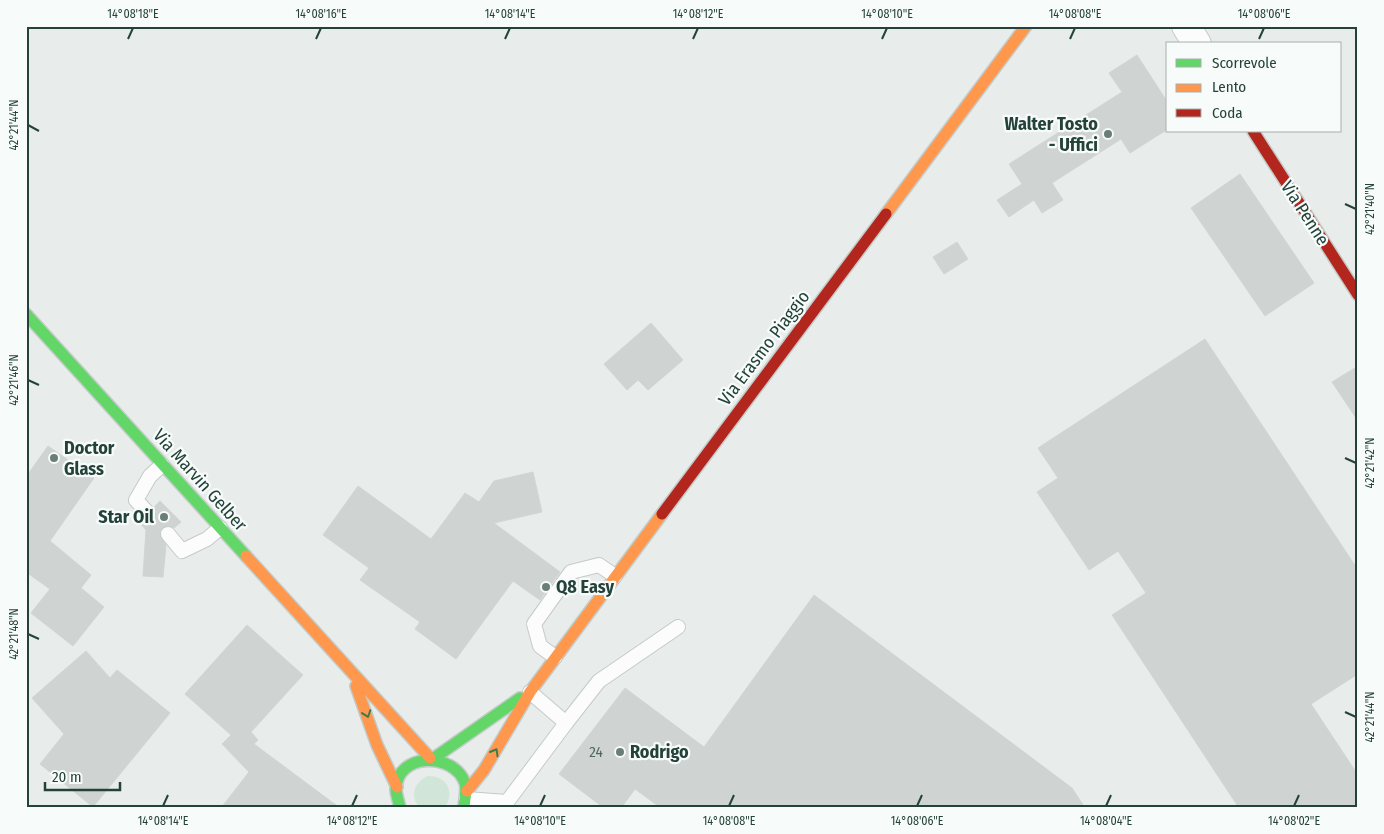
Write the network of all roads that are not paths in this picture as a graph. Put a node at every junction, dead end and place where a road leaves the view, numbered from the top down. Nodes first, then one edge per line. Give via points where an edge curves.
1 (1026, 26) edge
2 (1186, 26) edge
3 (1196, 42) edge
4 (1254, 132) edge
5 (1358, 296) edge
6 (26, 314) edge
7 (162, 465) junction
8 (148, 513) dead end
9 (220, 528) junction
10 (168, 534) dead end
11 (615, 576) junction
12 (678, 627) dead end
13 (555, 657) junction
14 (348, 669) junction
15 (530, 692) junction
16 (566, 723) junction
17 (432, 758) junction
18 (397, 790) junction
19 (466, 799) edge
20 (392, 808) edge
21 (400, 808) edge

1 - 11 street, Via Erasmo Piaggio
2 - 3 street
4 - 5 street, Via Penne
6 - 7 street, Via Marvin Gelber
7 - 8 lane via 150,476 136,500
7 - 9 street, Via Marvin Gelber
9 - 10 lane via 207,539 182,551
9 - 14 street, Via Marvin Gelber
11 - 13 street, Via Erasmo Piaggio
11 - 13 lane via 599,565 571,572 534,624 540,646
12 - 16 lane via 600,681
13 - 15 street, Via Erasmo Piaggio
14 - 17 street, Via Marvin Gelber
14 -> 18 street, Via Marvin Gelber
15 - 16 lane
15 - 17 street, Via Erasmo Piaggio
19 -> 15 street, Via Erasmo Piaggio
16 - 19 lane via 507,802
17 - 18 street, Via Erasmo Piaggio via 408,767
17 - 19 street via 448,763 460,772
18 - 20 street
18 - 21 street, Via Marvin Gelber

